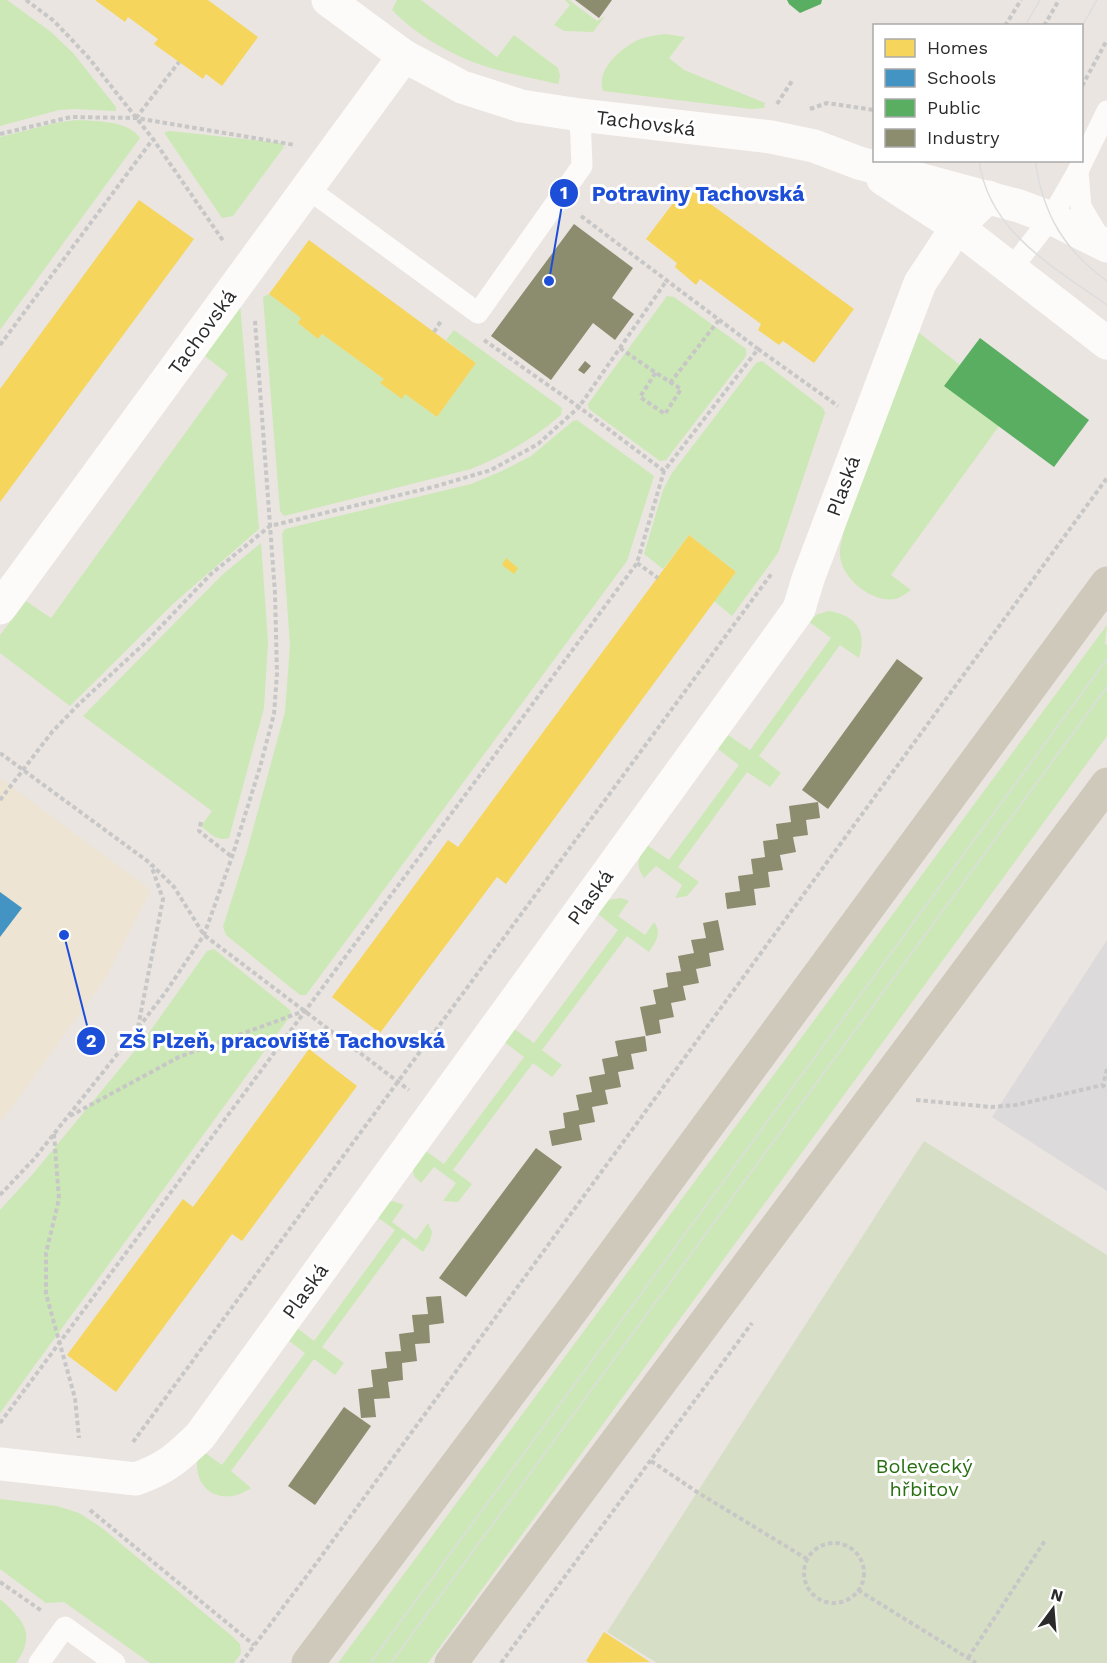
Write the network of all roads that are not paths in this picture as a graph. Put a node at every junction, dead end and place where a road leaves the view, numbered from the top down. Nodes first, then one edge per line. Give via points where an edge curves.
1 (328, 0) edge
2 (404, 56) junction
3 (1107, 111) edge
4 (580, 115) junction
5 (1083, 161) edge
6 (1082, 162) edge
7 (859, 163) junction
8 (1078, 171) junction
9 (307, 188) junction
10 (988, 197) junction
11 (1051, 218) junction
12 (957, 227) junction
13 (1105, 244) edge
14 (1011, 269) junction
15 (1107, 343) edge
16 (1107, 583) edge
17 (0, 608) edge
18 (1107, 784) edge
19 (0, 1464) edge
20 (39, 1663) edge
21 (115, 1663) edge
22 (308, 1663) edge
23 (451, 1663) edge

1 - 2 street, Tachovská
2 - 4 street, Tachovská via 472,90 521,106
2 - 9 street, Tachovská
3 - 5 lane
4 - 7 street, Tachovská via 771,137 814,146
4 - 9 lane via 582,166 478,313
6 - 8 lane
7 - 10 street, Tachovská
7 - 12 street, Tachovská
8 - 11 lane
8 - 13 lane via 1081,207
9 - 17 street, Tachovská
10 - 11 street
10 - 12 street, Plaská
11 - 13 street
11 - 14 lane
12 - 14 street, Tachovská
12 - 19 street, Plaská via 920,283 799,609 200,1436 172,1462 136,1479
14 - 15 street, Tachovská
16 - 22 main road
18 - 23 main road
20 - 21 lane via 65,1627

